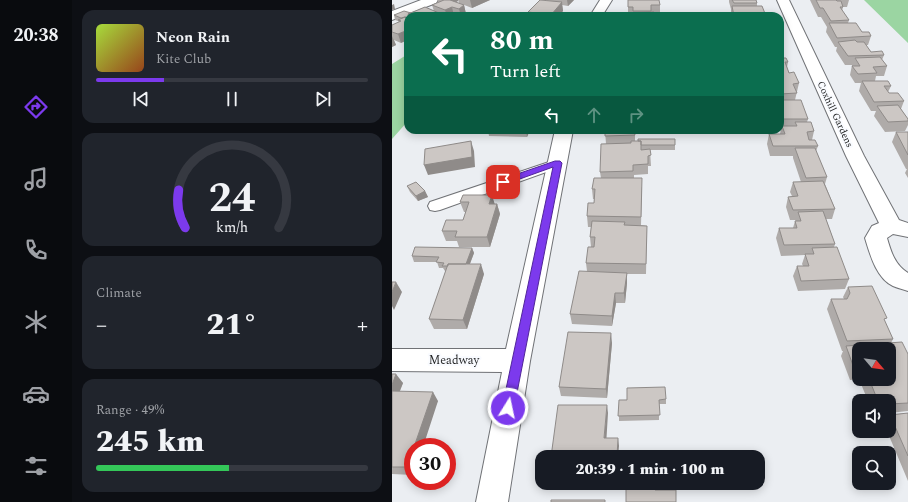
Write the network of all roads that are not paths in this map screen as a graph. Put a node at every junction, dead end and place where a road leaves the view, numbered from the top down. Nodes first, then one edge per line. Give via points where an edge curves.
1 (432, 0) edge
2 (606, 0) edge
3 (783, 0) edge
4 (598, 12) edge
5 (392, 16) edge
6 (563, 134) edge
7 (558, 163) junction
8 (435, 206) dead end
9 (900, 228) edge
10 (908, 282) edge
11 (392, 360) edge
12 (517, 361) junction
13 (492, 502) edge

1 - 5 street
2 - 4 street
3 - 9 street, Coxhill Gardens via 855,156
6 - 7 street
7 - 8 lane
7 - 12 street
9 - 10 street, Coxhill Gardens via 880,231 876,238 881,258 890,271
11 - 12 street, Meadway
12 - 13 street

